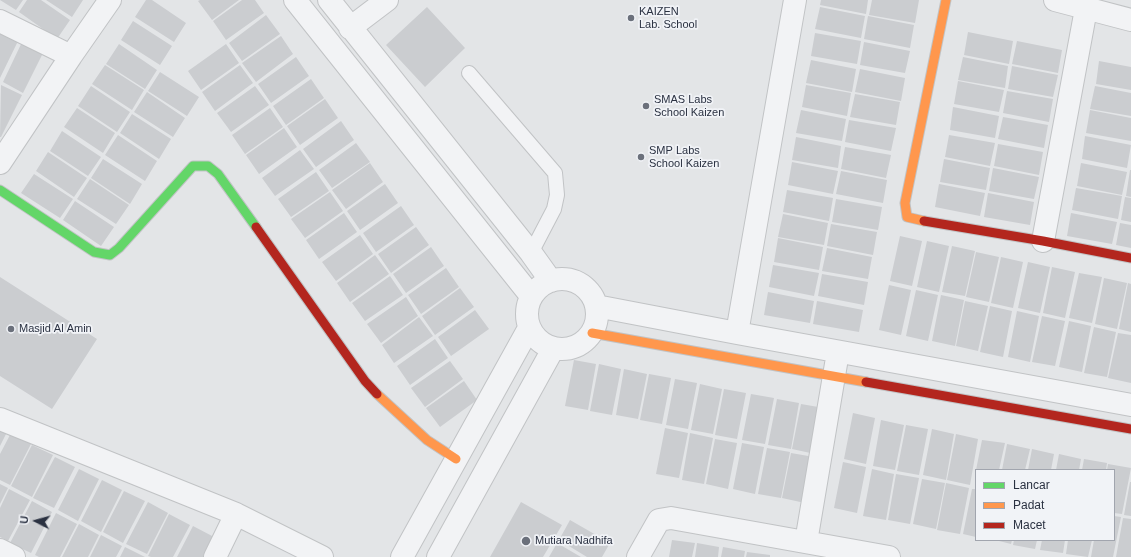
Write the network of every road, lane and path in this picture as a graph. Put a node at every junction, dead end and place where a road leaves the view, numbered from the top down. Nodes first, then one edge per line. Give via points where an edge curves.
1 (110, 0) edge
2 (295, 0) edge
3 (329, 0) edge
4 (387, 0) edge
5 (795, 0) edge
6 (946, 0) edge
7 (1055, 0) edge
8 (1086, 9) junction
9 (1131, 20) edge
10 (0, 21) edge
11 (350, 28) junction
12 (71, 56) junction
13 (469, 73) dead end
14 (3, 155) edge
15 (0, 190) edge
16 (1043, 241) junction
17 (531, 254) junction
18 (1131, 258) edge
19 (550, 281) junction
20 (531, 296) junction
21 (596, 306) junction
22 (529, 328) junction
23 (592, 333) junction
24 (737, 333) junction
25 (553, 349) junction
26 (838, 352) junction
27 (834, 376) junction
28 (1131, 404) edge
29 (0, 419) edge
30 (1131, 429) edge
31 (456, 459) junction
32 (236, 514) junction
33 (806, 542) junction
34 (0, 550) edge
35 (14, 557) edge
36 (215, 557) edge
37 (322, 557) edge
38 (402, 557) edge
39 (438, 557) edge
40 (638, 557) edge
41 (890, 557) edge

1 - 12 street
2 - 20 street
3 - 11 street
4 - 11 street
5 - 24 street
6 - 16 street via 905,203 907,217
7 - 8 street
8 - 9 street
8 - 16 street
10 - 12 street
11 - 17 street
12 - 14 street
13 - 17 lane via 555,173 557,195 554,209
15 - 31 street via 94,252 110,255 193,166 208,166 222,180 382,400 427,440
16 - 18 street
17 - 19 street
19 - 20 street
19 - 21 street via 565,279 579,283 590,293
20 - 22 street via 526,312
21 - 23 street via 597,320
21 - 24 street
22 - 25 street via 538,341
22 - 31 street
23 - 25 street via 581,344 567,349
23 - 27 street
24 - 26 street
25 - 39 street
26 - 27 street
26 - 28 street
27 - 30 street
27 - 33 street
29 - 32 street
31 - 38 street
32 - 36 street
32 - 37 street
33 - 40 street via 671,518 659,520
33 - 41 street
34 - 35 street

